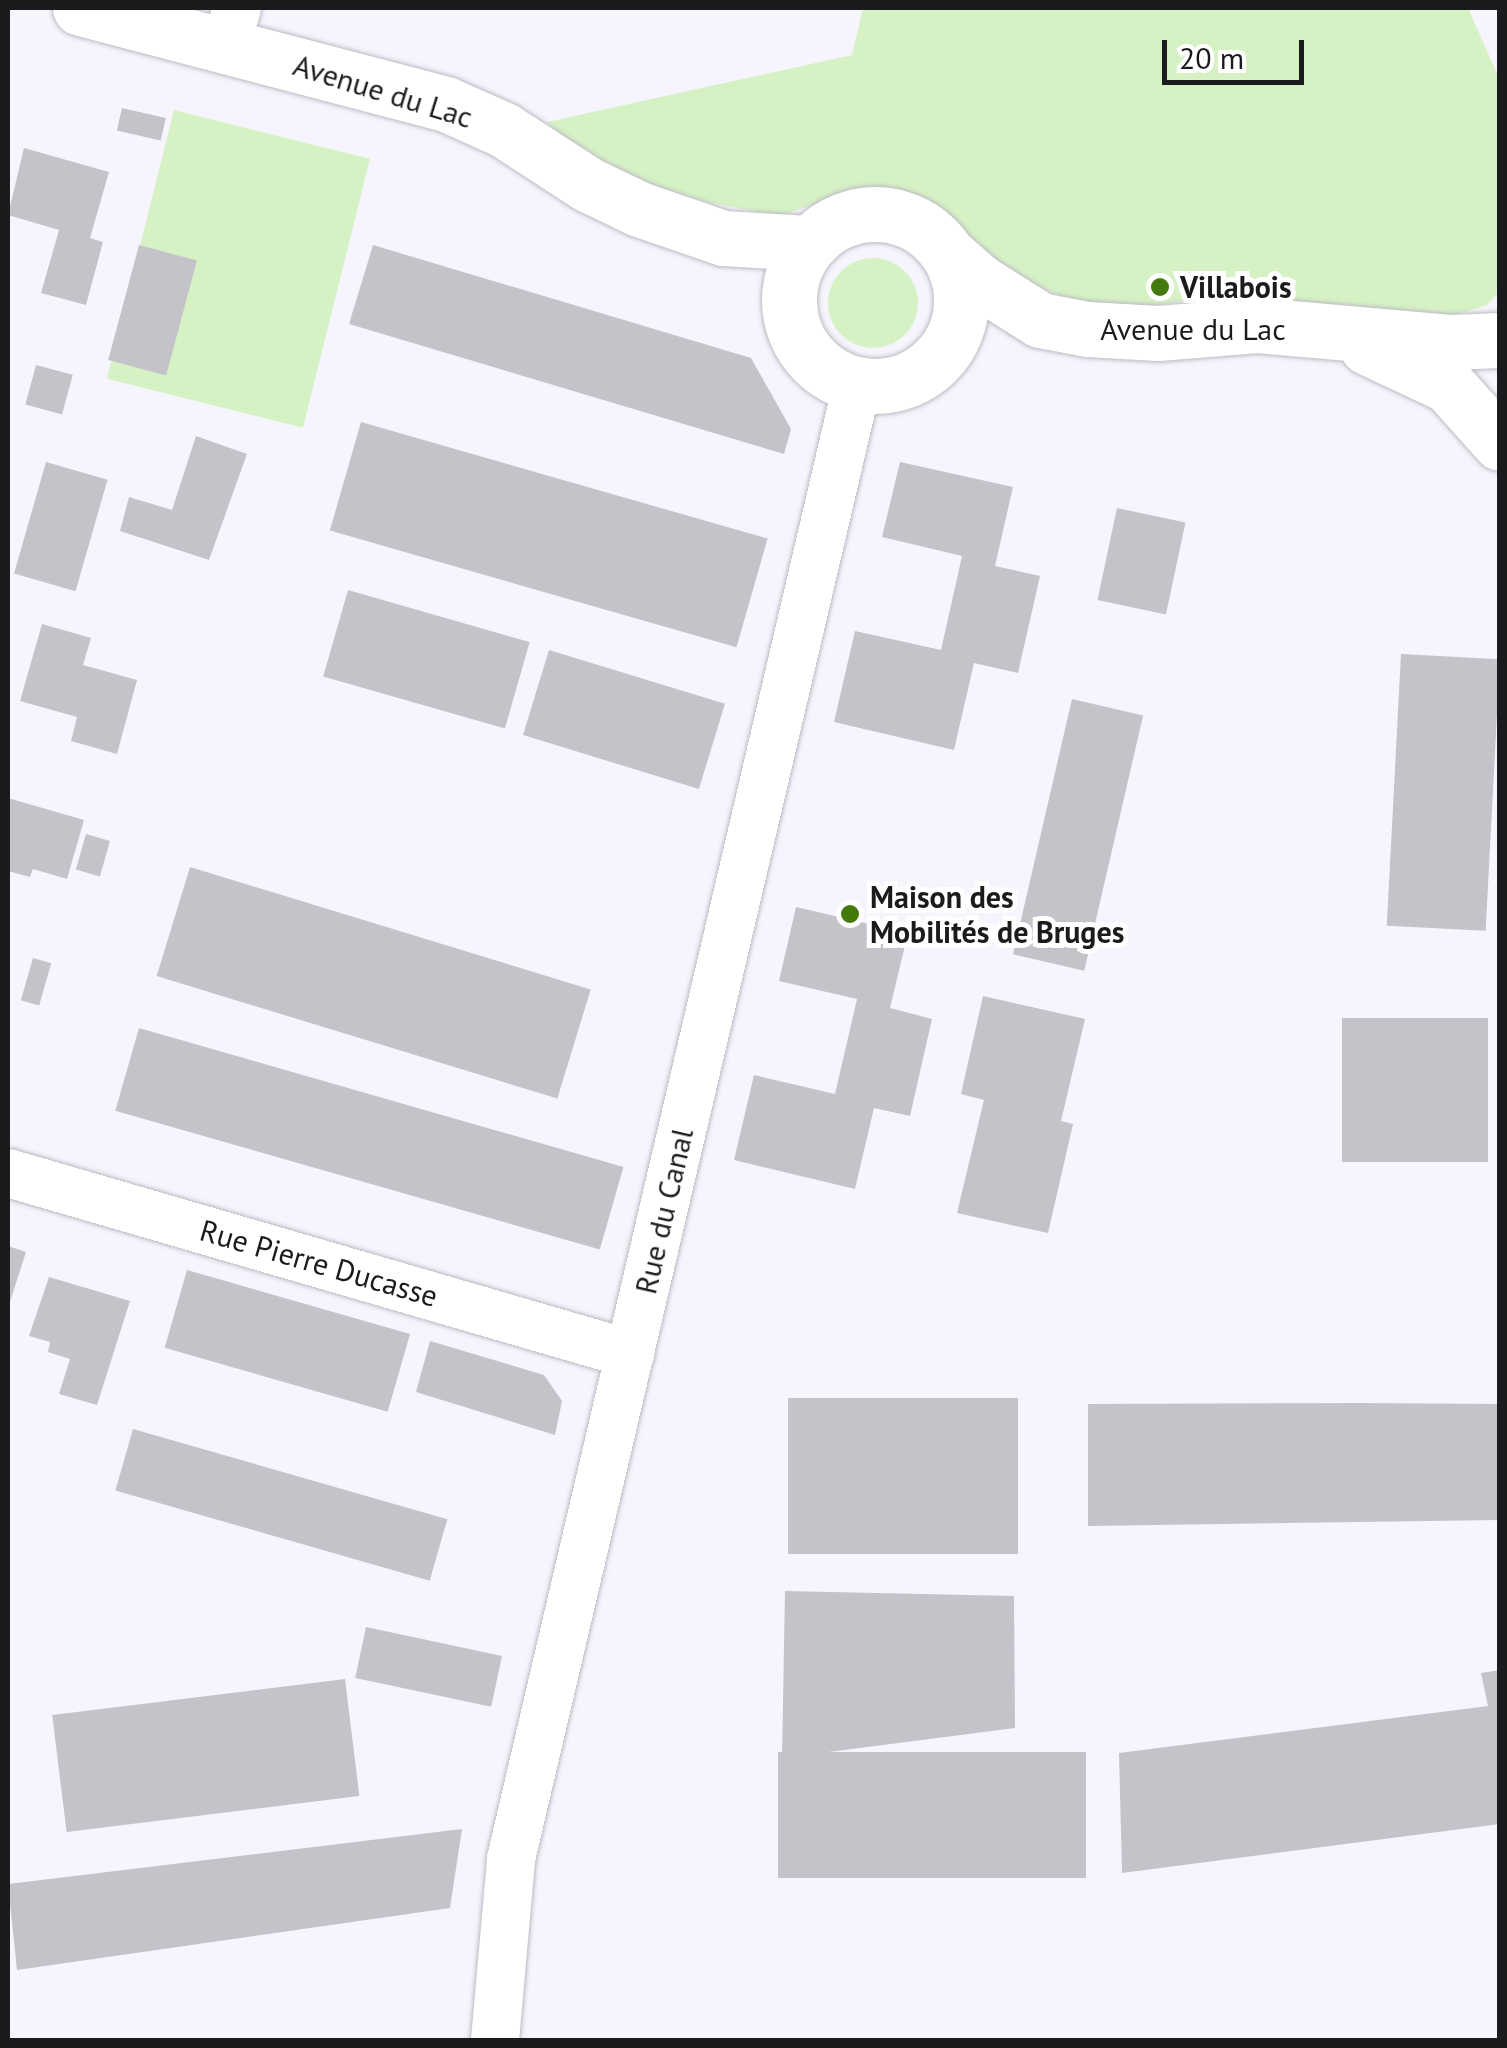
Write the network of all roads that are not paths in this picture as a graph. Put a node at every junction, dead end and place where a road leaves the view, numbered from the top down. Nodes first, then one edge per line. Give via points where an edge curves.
1 (80, 8) edge
2 (231, 27) edge
3 (723, 238) junction
4 (809, 244) junction
5 (950, 256) junction
6 (790, 316) junction
7 (1040, 320) junction
8 (1337, 333) junction
9 (1500, 340) edge
10 (937, 361) junction
11 (857, 385) junction
12 (1500, 443) edge
13 (8, 1173) edge
14 (630, 1354) junction
15 (495, 2040) edge

1 - 2 street, Avenue du Lac
2 - 3 street, Avenue du Lac via 446,104 622,200
3 - 4 street, Avenue du Lac
3 - 6 street, Avenue du Lac
4 - 5 street via 848,218 871,213 917,224
4 - 6 street via 789,290
5 - 7 street, Avenue du Lac
5 - 10 street via 961,282 962,311
6 - 11 street via 814,360
7 - 8 street, Avenue du Lac via 1158,334 1242,325
7 - 10 street
8 - 9 street, Avenue du Lac
8 - 12 street, Avenue du Lac via 1448,385
10 - 11 street via 914,378
11 - 14 street, Rue du Canal
13 - 14 street, Rue Pierre Ducasse
14 - 15 street, Rue du Canal via 511,1859

